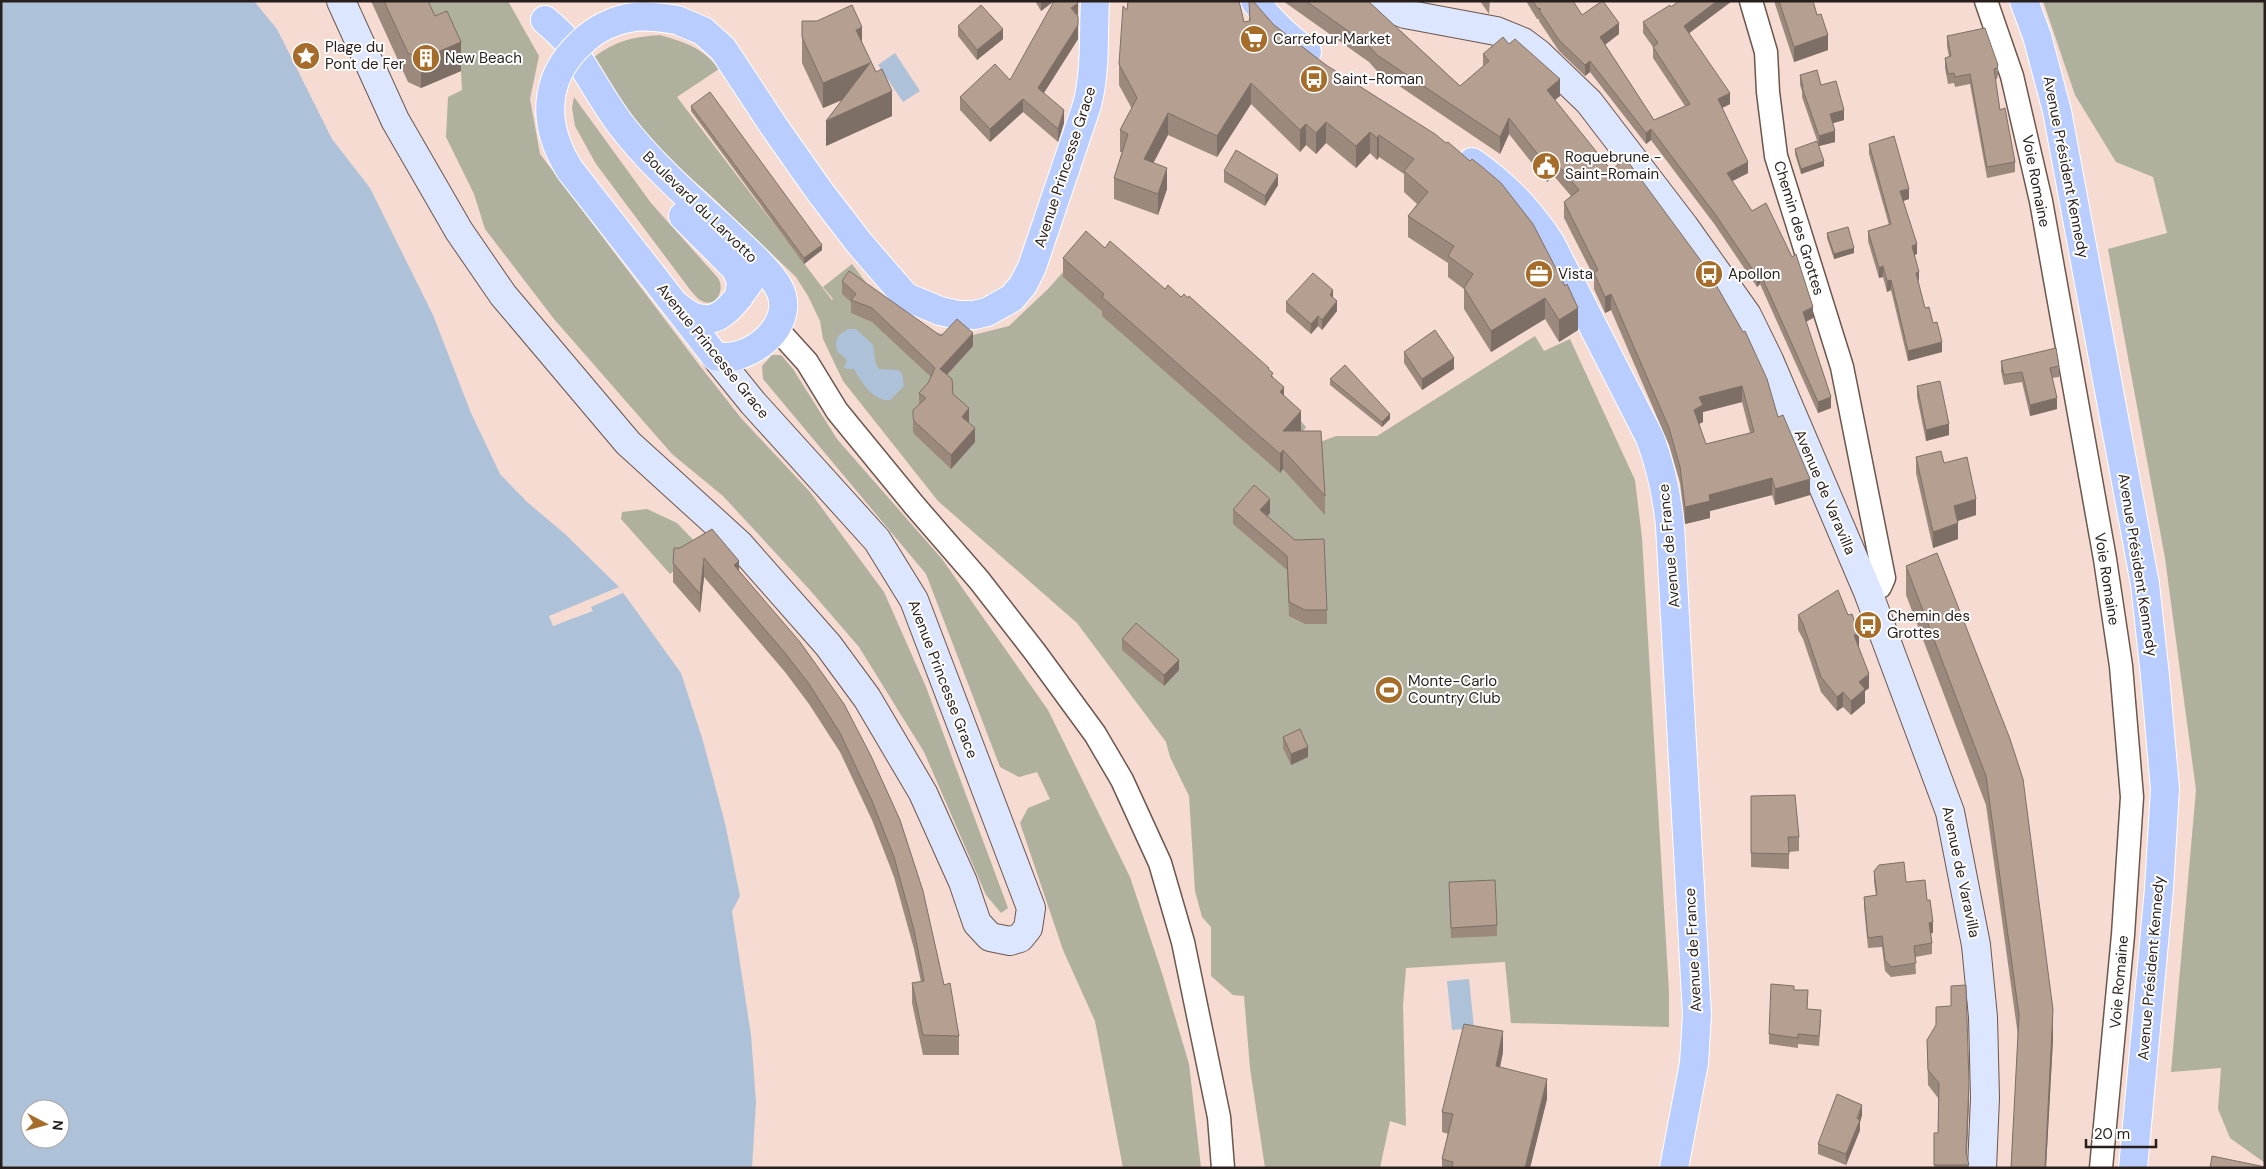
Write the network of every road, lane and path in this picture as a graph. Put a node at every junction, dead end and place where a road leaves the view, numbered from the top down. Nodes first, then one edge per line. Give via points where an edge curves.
1 (341, 1) edge
2 (1095, 1) edge
3 (1255, 1) edge
4 (1374, 1) edge
5 (1750, 1) edge
6 (1986, 1) edge
7 (2024, 1) edge
8 (540, 11) edge
9 (1331, 69) edge
10 (1450, 148) edge
11 (775, 282) junction
12 (671, 300) junction
13 (732, 305) junction
14 (767, 338) junction
15 (715, 356) junction
16 (754, 403) junction
17 (1868, 592) junction
18 (1223, 1168) edge
19 (1674, 1168) edge
20 (1982, 1168) edge
21 (2101, 1168) edge
22 (2133, 1168) edge

1 - 16 street, Avenue Princesse Grace via 399,128 459,231 503,295 628,443 739,544 828,645 867,698 923,793 963,882 977,922 990,937 1010,941 1020,938 1028,928 1030,908 914,600 877,540
2 - 12 main road, Avenue Princesse Grace, bridge via 1092,85 1032,267 1012,298 974,315 940,311 906,297 820,192 723,49 703,31 677,20 635,17 610,24 586,38 567,57 552,86 550,114 556,142 570,170
3 - 9 main road via 1290,39
4 - 17 street, Avenue de Varavilla via 1405,14 1496,31 1523,42 1589,102 1747,315
5 - 17 street, Chemin des Grottes via 1766,52 1776,156 1842,366 1866,483 1884,578 1880,587
6 - 21 street, Voie Romaine via 2012,76 2041,200 2105,559 2122,676 2132,797 2123,935
7 - 22 main road, Avenue Président Kennedy via 2057,111 2145,584 2156,676 2164,789 2159,888
8 - 11 main road, Boulevard du Larvotto via 564,37 620,124 650,161 742,246
8 - 13 main road, Boulevard du Larvotto via 551,43 605,132 652,187 736,269 741,282
10 - 19 main road, Avenue de France via 1506,189 1530,213 1550,242 1650,438 1666,490 1697,1015 1694,1063
11 - 13 main road via 762,278 751,280
11 - 14 main road, Boulevard du Larvotto via 784,304 782,320
12 - 13 main road via 692,316 708,319
12 - 15 main road, Avenue Princesse Grace
13 - 15 main road via 715,334
14 - 15 main road via 733,357
14 - 16 street, Boulevard du Larvotto via 748,361 744,375 746,390
14 - 18 street via 807,362 837,411 1030,645 1095,734 1122,780 1160,863 1184,942 1220,1117
15 - 16 street, Avenue Princesse Grace
17 - 20 street, Avenue de Varavilla via 1950,812 1972,926 1983,1017 1985,1098

